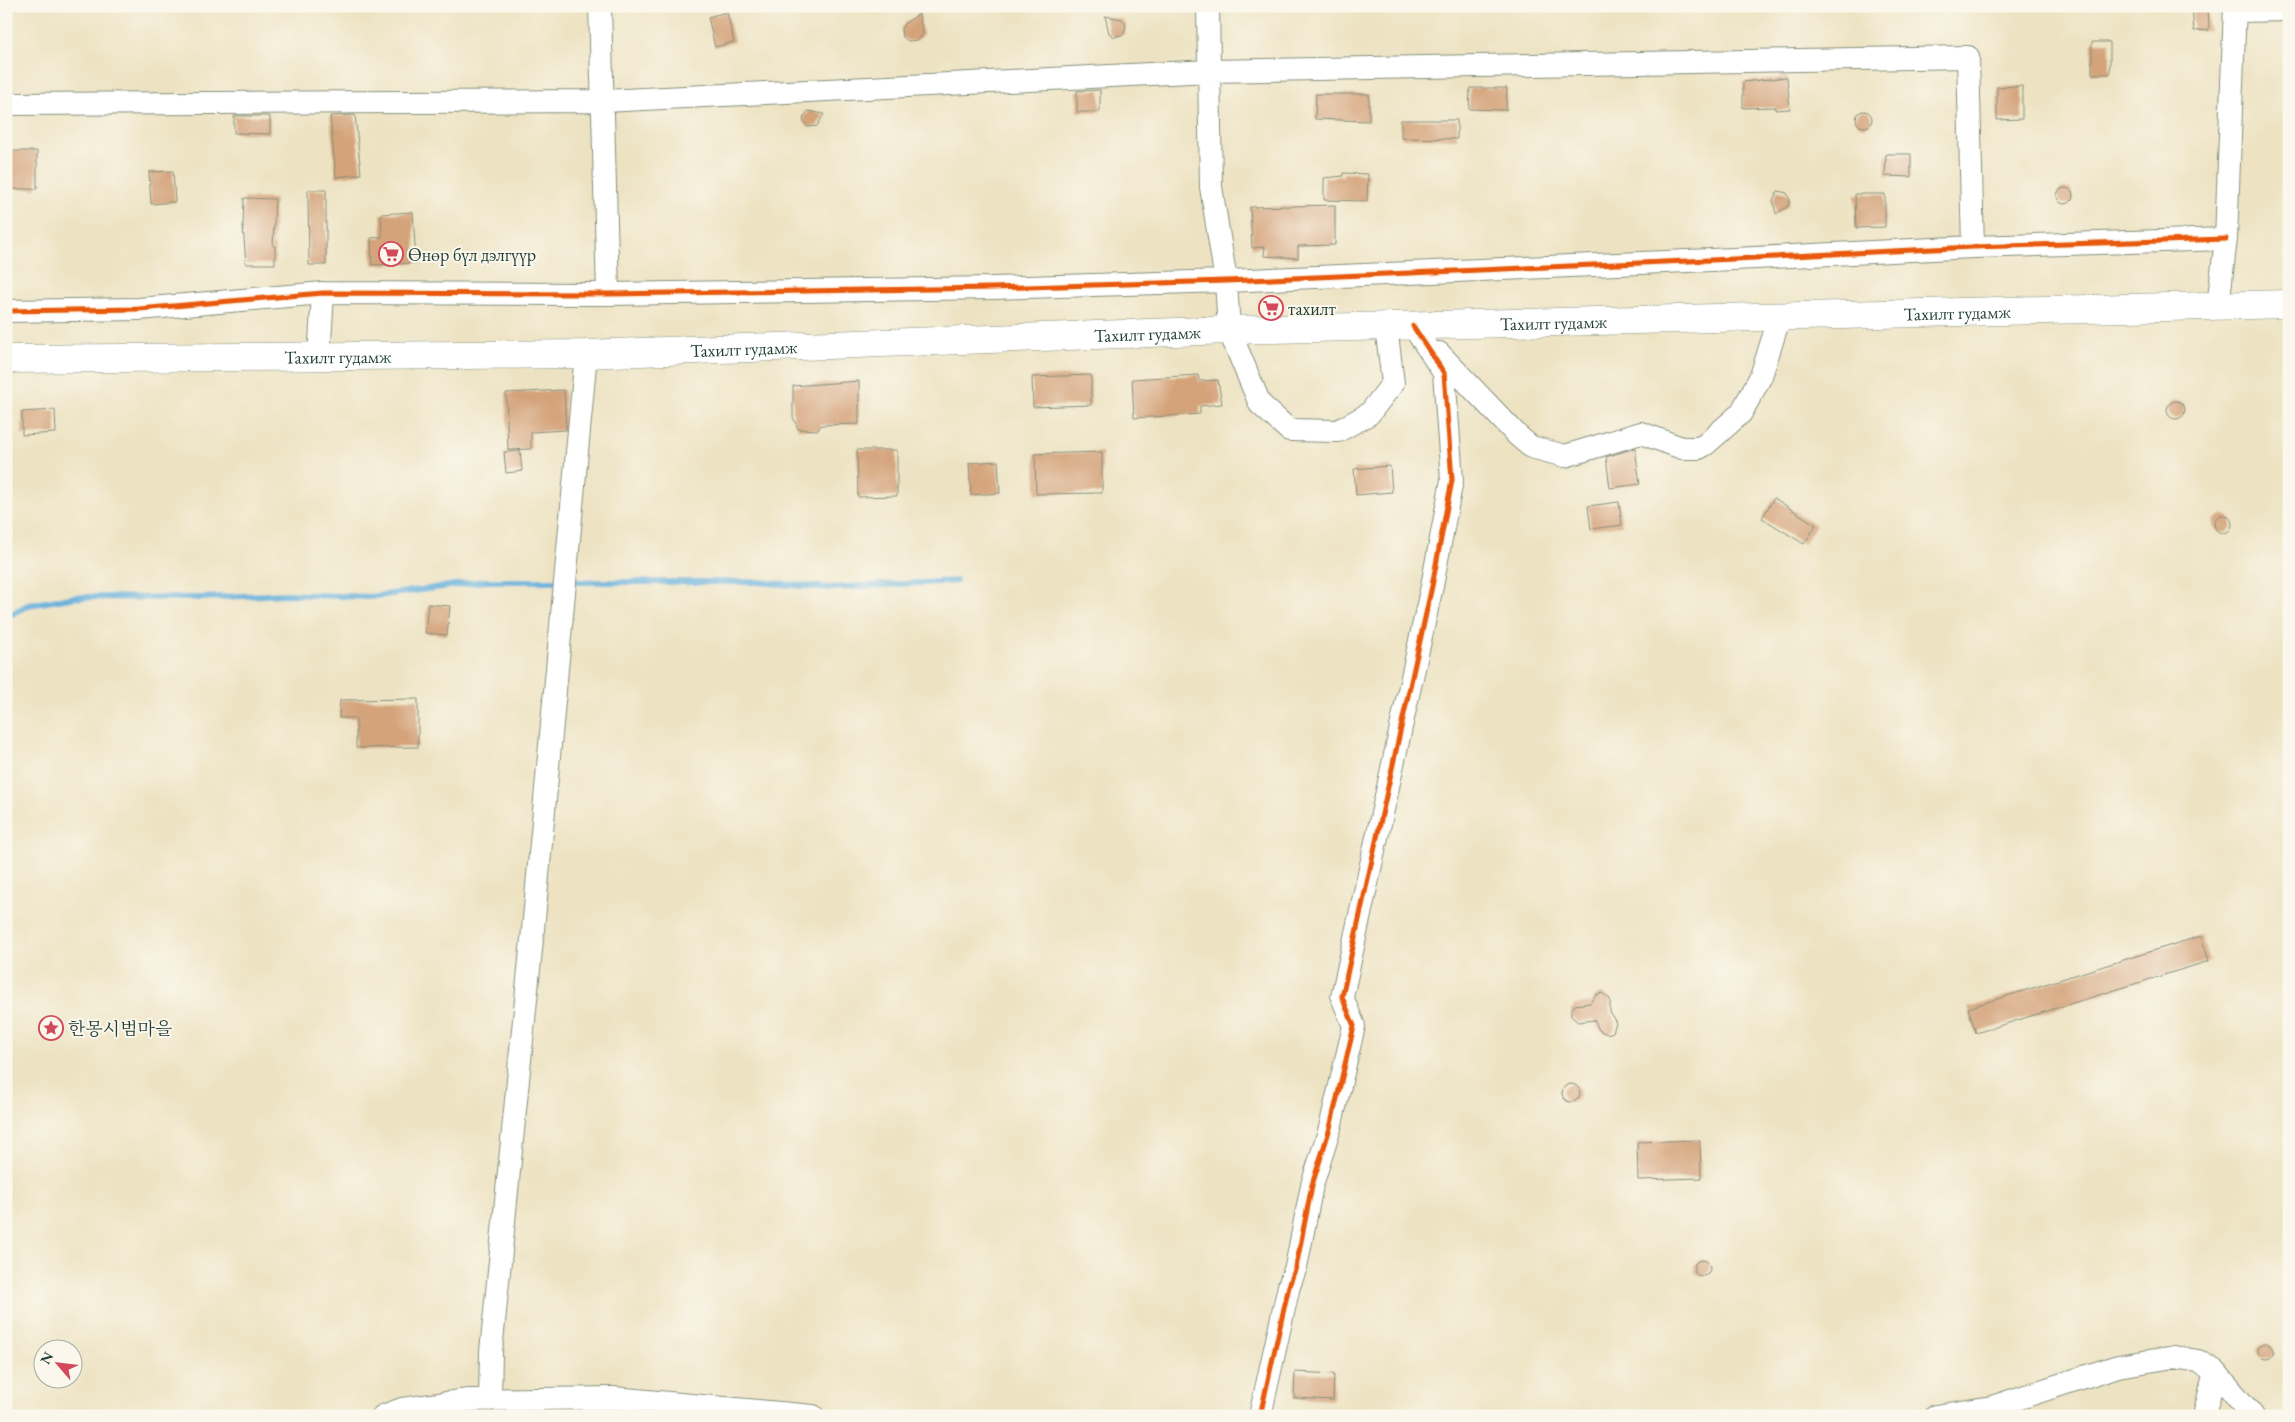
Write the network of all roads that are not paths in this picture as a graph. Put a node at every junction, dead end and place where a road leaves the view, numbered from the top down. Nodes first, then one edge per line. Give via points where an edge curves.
1 (600, 6) edge
2 (1208, 6) edge
3 (2235, 9) edge
4 (2289, 10) edge
5 (1210, 70) junction
6 (604, 101) junction
7 (6, 104) edge
8 (2226, 239) junction
9 (1973, 247) junction
10 (1226, 281) junction
11 (323, 293) junction
12 (608, 294) junction
13 (2289, 304) edge
14 (2218, 306) junction
15 (6, 311) edge
16 (1780, 316) junction
17 (1386, 326) junction
18 (1413, 326) junction
19 (1229, 330) junction
20 (586, 354) junction
21 (319, 358) junction
22 (6, 360) edge
23 (2216, 1371) junction
24 (490, 1400) junction
25 (614, 1407) edge
26 (2018, 1408) edge
27 (396, 1413) edge
28 (813, 1416) edge
29 (1260, 1416) edge
30 (1936, 1416) edge
31 (2204, 1416) edge
32 (2253, 1416) edge

1 - 6 street
2 - 5 street
3 - 4 street
3 - 8 street
5 - 6 street
5 - 9 street via 1968,57
5 - 10 street via 1211,187
6 - 7 street
6 - 12 street
8 - 9 street
8 - 14 street
9 - 10 street
10 - 12 street
10 - 19 street
11 - 12 street
11 - 15 street via 139,309
11 - 21 street
13 - 14 main road, Тахилт гудамж
14 - 16 main road, Тахилт гудамж
16 - 18 main road, Тахилт гудамж
16 - 18 street via 1761,376 1741,413 1706,444 1698,448 1682,448 1641,433 1565,456 1531,447 1516,435
17 - 18 main road, Тахилт гудамж
17 - 19 main road, Тахилт гудамж
17 - 19 street via 1393,383 1369,414 1338,431 1289,430 1260,404
18 - 29 street via 1444,373 1452,480 1342,997 1354,1026 1330,1128 1312,1186
19 - 20 main road, Тахилт гудамж
20 - 21 main road, Тахилт гудамж
20 - 24 street via 491,1352
21 - 22 main road, Тахилт гудамж
23 - 26 street via 2198,1361 2174,1357 2118,1366
23 - 31 street
23 - 32 street
24 - 25 street
24 - 27 street via 469,1400
25 - 28 street
26 - 30 street via 1992,1407

